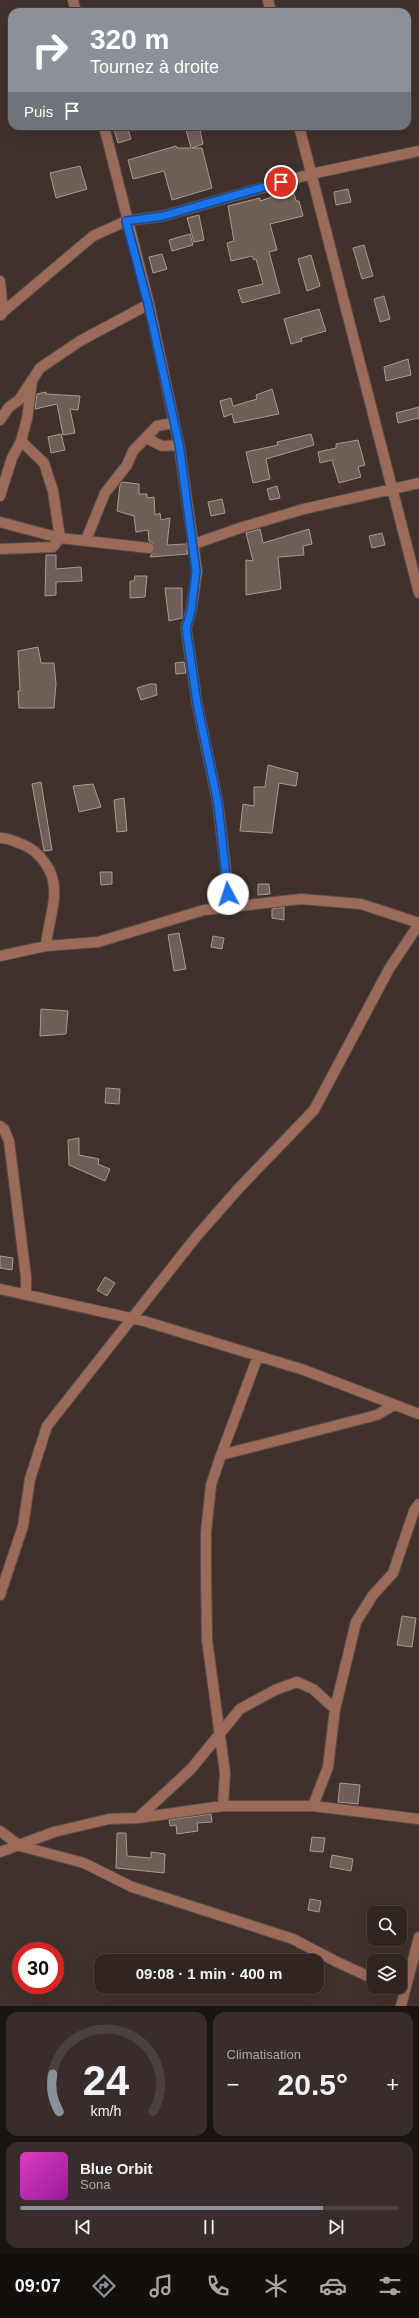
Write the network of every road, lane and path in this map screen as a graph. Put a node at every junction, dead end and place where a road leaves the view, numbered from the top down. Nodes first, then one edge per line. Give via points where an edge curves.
1 (105, 130) edge
2 (300, 130) edge
3 (419, 151) edge
4 (311, 174) junction
5 (126, 221) junction
6 (0, 282) edge
7 (148, 304) junction
8 (1, 314) edge
9 (32, 381) junction
10 (0, 420) edge
11 (173, 423) junction
12 (146, 438) junction
13 (21, 441) junction
14 (179, 444) junction
15 (419, 483) edge
16 (392, 490) junction
17 (0, 496) edge
18 (0, 522) edge
19 (60, 538) junction
20 (86, 540) junction
21 (192, 545) junction
22 (150, 548) dead end
23 (0, 549) edge
24 (419, 593) edge
25 (0, 838) edge
26 (230, 907) junction
27 (419, 923) edge
28 (46, 946) junction
29 (0, 956) edge
30 (0, 1126) edge
31 (0, 1289) edge
32 (26, 1295) junction
33 (132, 1318) junction
34 (258, 1356) junction
35 (394, 1405) junction
36 (419, 1414) edge
37 (221, 1455) junction
38 (419, 1504) edge
39 (0, 1595) edge
40 (335, 1709) junction
41 (220, 1731) junction
42 (223, 1806) junction
43 (313, 1806) junction
44 (138, 1818) junction
45 (419, 1819) edge
46 (0, 1832) edge
47 (20, 1846) junction
48 (0, 1852) edge
49 (419, 1937) edge
50 (407, 1973) edge
51 (367, 1976) edge
52 (402, 1994) edge
53 (401, 2006) edge

1 - 5 street
2 - 4 street
3 - 4 street
4 - 5 street via 163,216
4 - 16 street
5 - 7 street
5 - 8 street via 93,236
6 - 8 street
7 - 9 street via 80,341 40,368
7 - 11 street
9 - 10 street via 19,400 8,407
9 - 13 street via 27,420
11 - 12 street via 157,426
11 - 14 street
12 - 14 street via 162,446
12 - 20 street via 133,451 127,465 105,493
13 - 17 street via 12,458
13 - 19 street via 44,463 54,491
14 - 21 street
15 - 16 street
16 - 21 street via 304,509
16 - 24 street
18 - 19 street
19 - 20 street
19 - 23 street via 53,547
20 - 22 street
21 - 26 street via 196,578 186,628 198,711 218,804
25 - 28 street via 7,838 35,851 52,873 54,887
26 - 27 street via 301,899 361,904
26 - 28 street via 204,910 98,942
27 - 33 street via 388,969 314,1110 201,1231
28 - 29 street
30 - 32 street via 4,1128 9,1141
31 - 32 street
32 - 33 street
33 - 34 street
33 - 39 street via 47,1426 30,1479 23,1526
34 - 35 street via 304,1370
34 - 37 street
35 - 36 street
35 - 37 street via 377,1415
37 - 41 street via 211,1485 206,1532 207,1640
38 - 40 street via 414,1511 393,1573 356,1622
40 - 41 street via 313,1689 297,1682 275,1690 240,1709
40 - 43 street via 328,1767
41 - 42 street via 225,1774
41 - 44 street via 191,1769
42 - 43 street
42 - 44 street
43 - 45 street
44 - 47 street via 109,1819 54,1832
46 - 47 street
47 - 48 street
47 - 51 street via 84,1863 132,1887 293,1939
49 - 50 street
52 - 53 street

